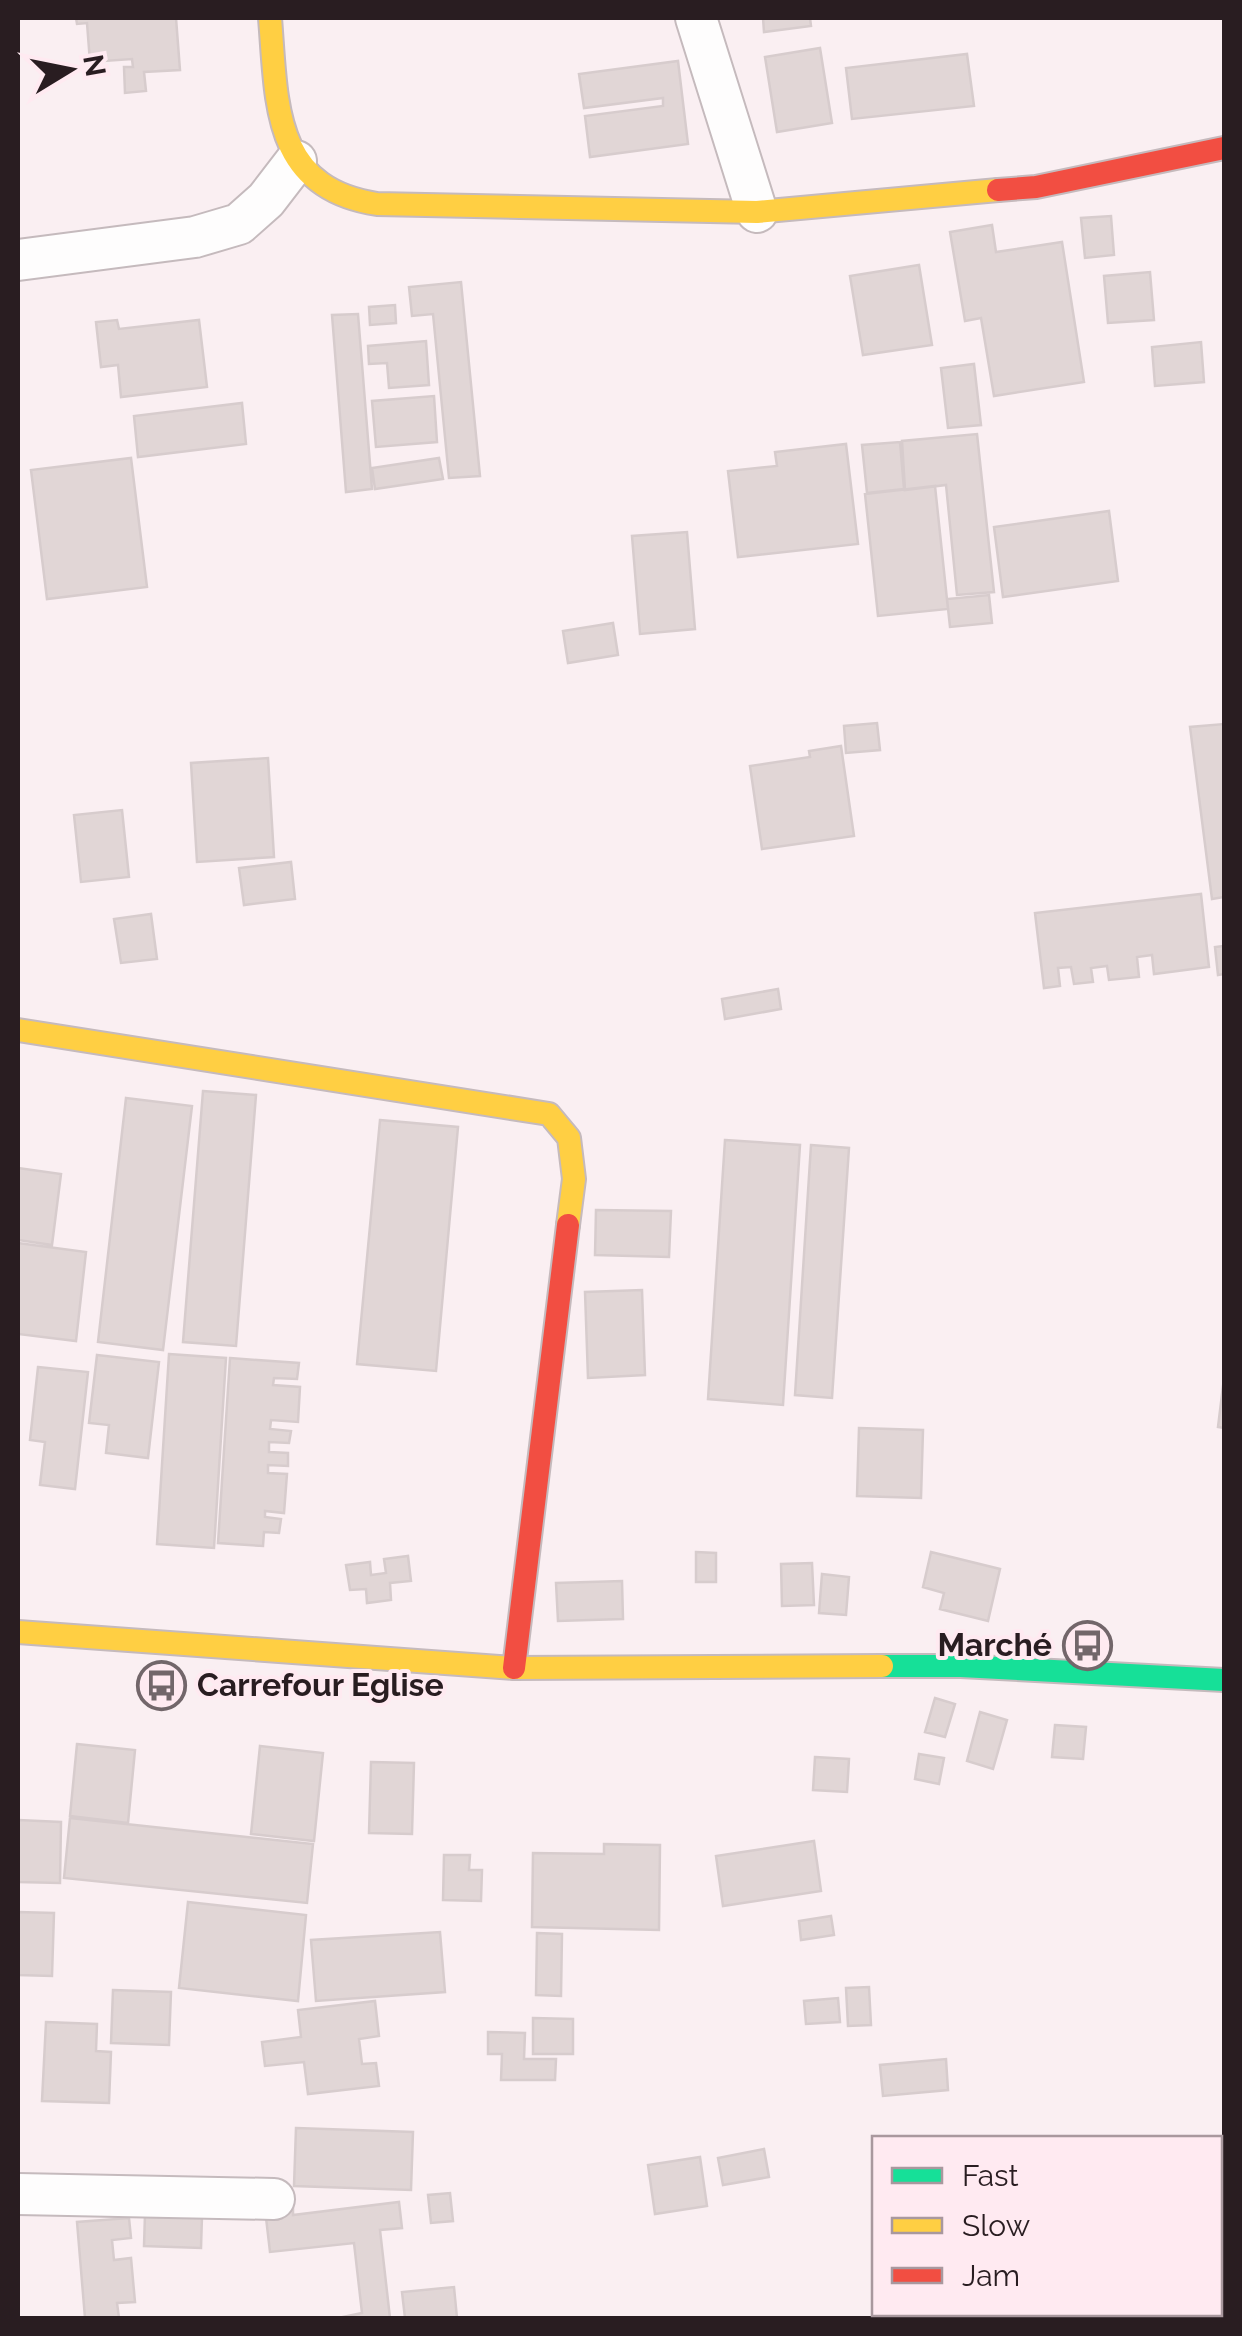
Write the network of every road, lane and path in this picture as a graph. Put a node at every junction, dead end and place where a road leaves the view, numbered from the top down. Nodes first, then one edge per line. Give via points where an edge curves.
1 (270, 18) edge
2 (696, 18) edge
3 (1224, 148) edge
4 (296, 160) junction
5 (757, 212) junction
6 (18, 260) edge
7 (18, 1030) edge
8 (18, 1632) edge
9 (514, 1668) junction
10 (1224, 1680) edge
11 (18, 2194) edge
12 (274, 2198) dead end

1 - 4 street via 280,117
2 - 5 street
3 - 5 street via 1036,187
4 - 5 street via 316,184 342,198 377,204
4 - 6 street via 239,224 195,237
7 - 9 street via 550,1114 569,1138 574,1179
8 - 9 street
9 - 10 street via 961,1666
11 - 12 street

